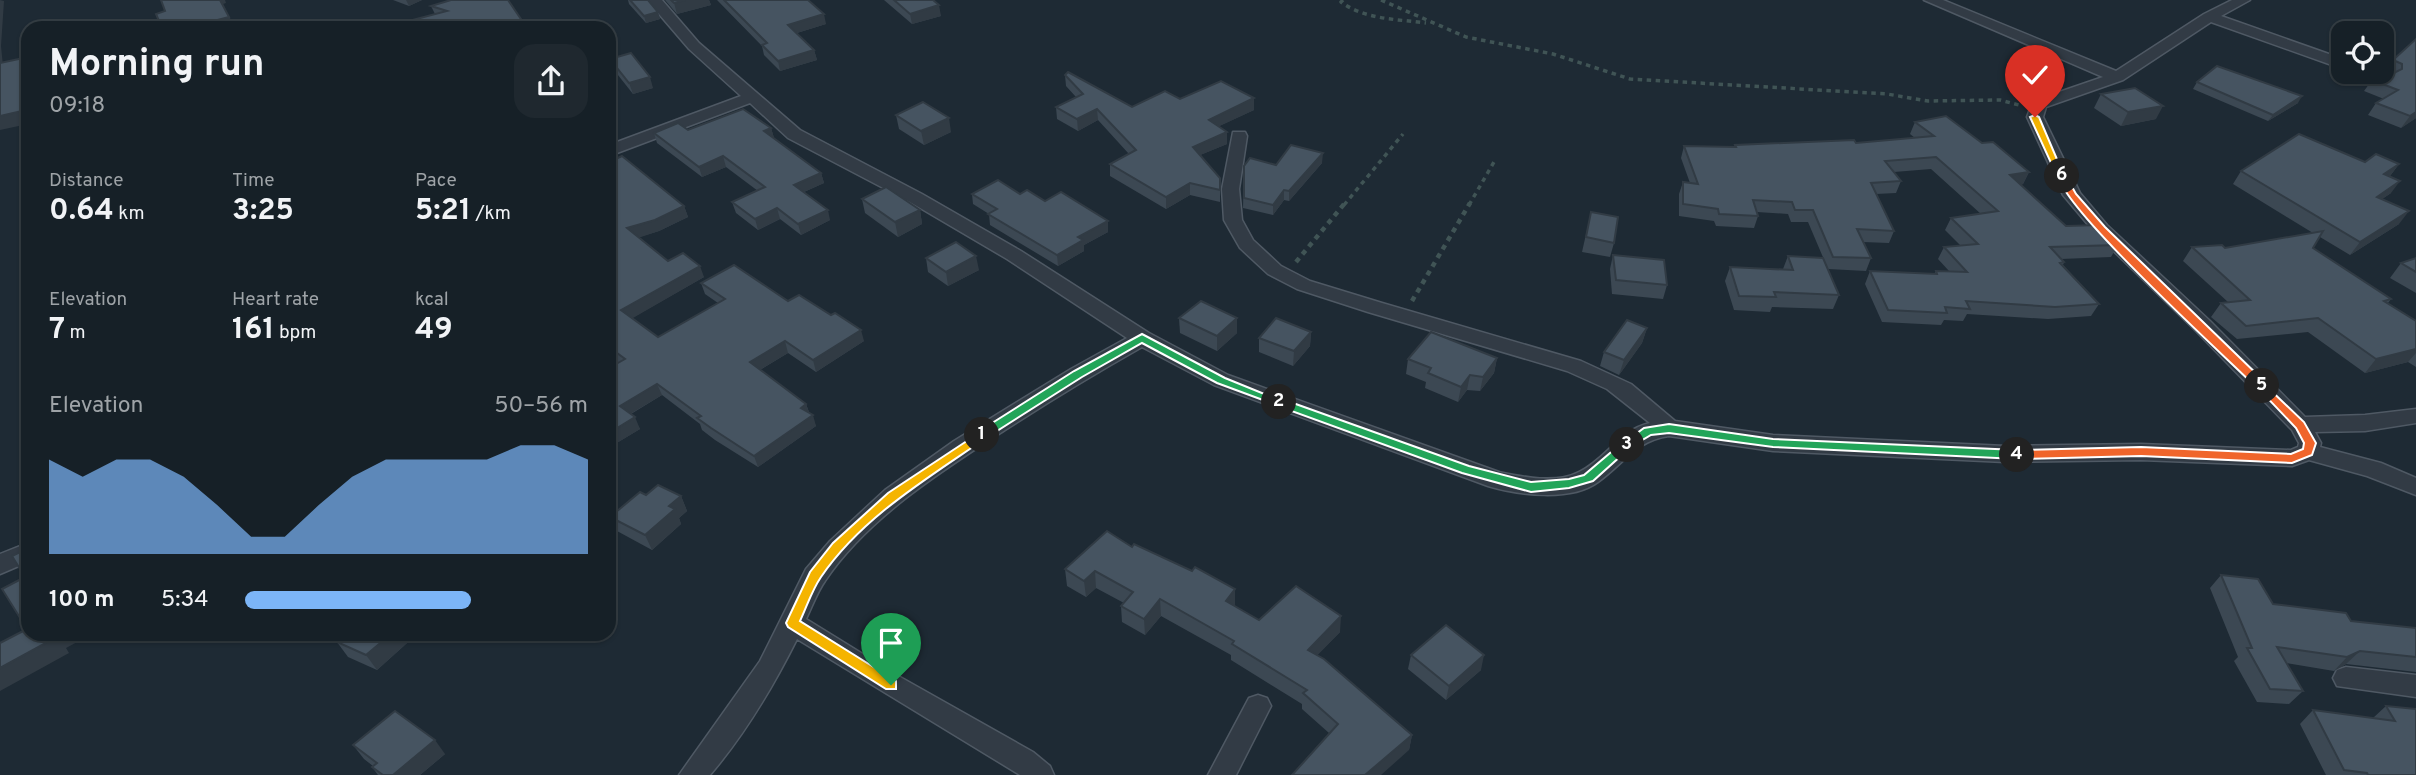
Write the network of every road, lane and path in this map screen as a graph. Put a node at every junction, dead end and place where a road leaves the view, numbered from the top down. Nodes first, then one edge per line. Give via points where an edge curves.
1 (654, 0) edge
2 (1343, 0) edge
3 (1381, 0) edge
4 (1931, 0) edge
5 (2243, 0) edge
6 (2209, 17) junction
7 (1433, 24) junction
8 (2331, 60) edge
9 (2117, 77) junction
10 (752, 97) junction
11 (2037, 110) junction
12 (1403, 134) dead end
13 (1239, 136) dead end
14 (616, 148) edge
15 (1494, 162) dead end
16 (1284, 277) junction
17 (1403, 317) junction
18 (1142, 338) junction
19 (2416, 416) edge
20 (2300, 425) junction
21 (1669, 428) junction
22 (2308, 452) junction
23 (2416, 487) edge
24 (21, 555) edge
25 (0, 565) edge
26 (792, 623) junction
27 (2346, 678) dead end
28 (2416, 686) edge
29 (1258, 706) dead end
30 (693, 775) edge
31 (1040, 775) edge
32 (1222, 775) edge

1 - 10 street via 694,46
2 - 7 path via 1348,9 1361,13
3 - 7 path
4 - 9 street
5 - 6 street
6 - 8 street
6 - 9 street
7 - 11 path via 1466,37 1553,54 1630,79 1887,94 1928,101 2000,100
9 - 11 street via 2039,104
10 - 14 street
10 - 18 street via 794,134 1014,255
11 - 20 street via 2035,117 2072,195
12 - 16 path
13 - 16 street via 1233,220 1260,259
15 - 17 path
16 - 17 street
17 - 21 street via 1609,380
18 - 21 street via 1234,385 1466,470 1531,487 1588,478 1633,439
18 - 26 street via 962,447 893,496 838,547 815,576
19 - 20 street
20 - 22 street via 2310,443
21 - 22 street via 1773,443 2005,454 2141,452 2292,458
22 - 23 street via 2373,469
24 - 25 street
26 - 30 street via 769,669
26 - 31 street
27 - 28 street
29 - 32 street

